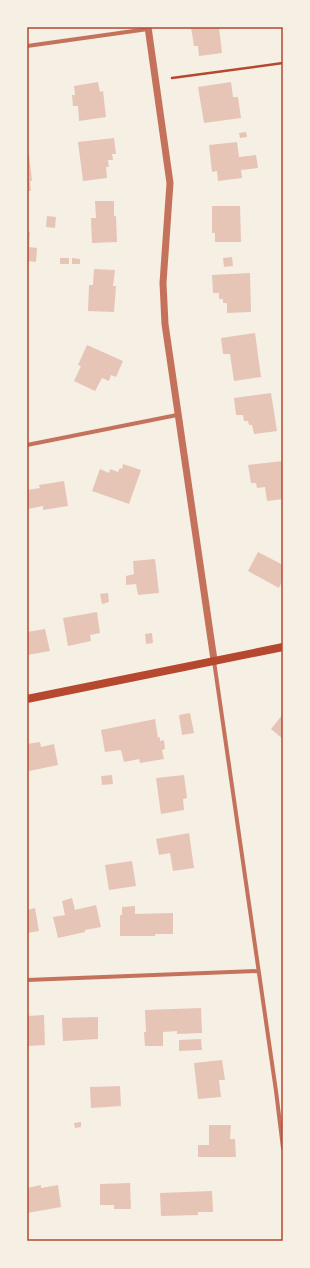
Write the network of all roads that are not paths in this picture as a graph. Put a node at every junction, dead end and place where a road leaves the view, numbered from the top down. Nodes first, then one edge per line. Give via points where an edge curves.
1 (148, 28) edge
2 (27, 46) edge
3 (177, 415) junction
4 (27, 445) edge
5 (283, 647) edge
6 (214, 660) junction
7 (27, 699) edge
8 (258, 971) junction
9 (27, 980) edge
10 (283, 1148) edge

1 - 2 street
1 - 3 street via 170,183 163,283 165,324
3 - 4 street
3 - 6 street
5 - 6 main road
6 - 7 main road
6 - 8 street
8 - 9 street
8 - 10 street

